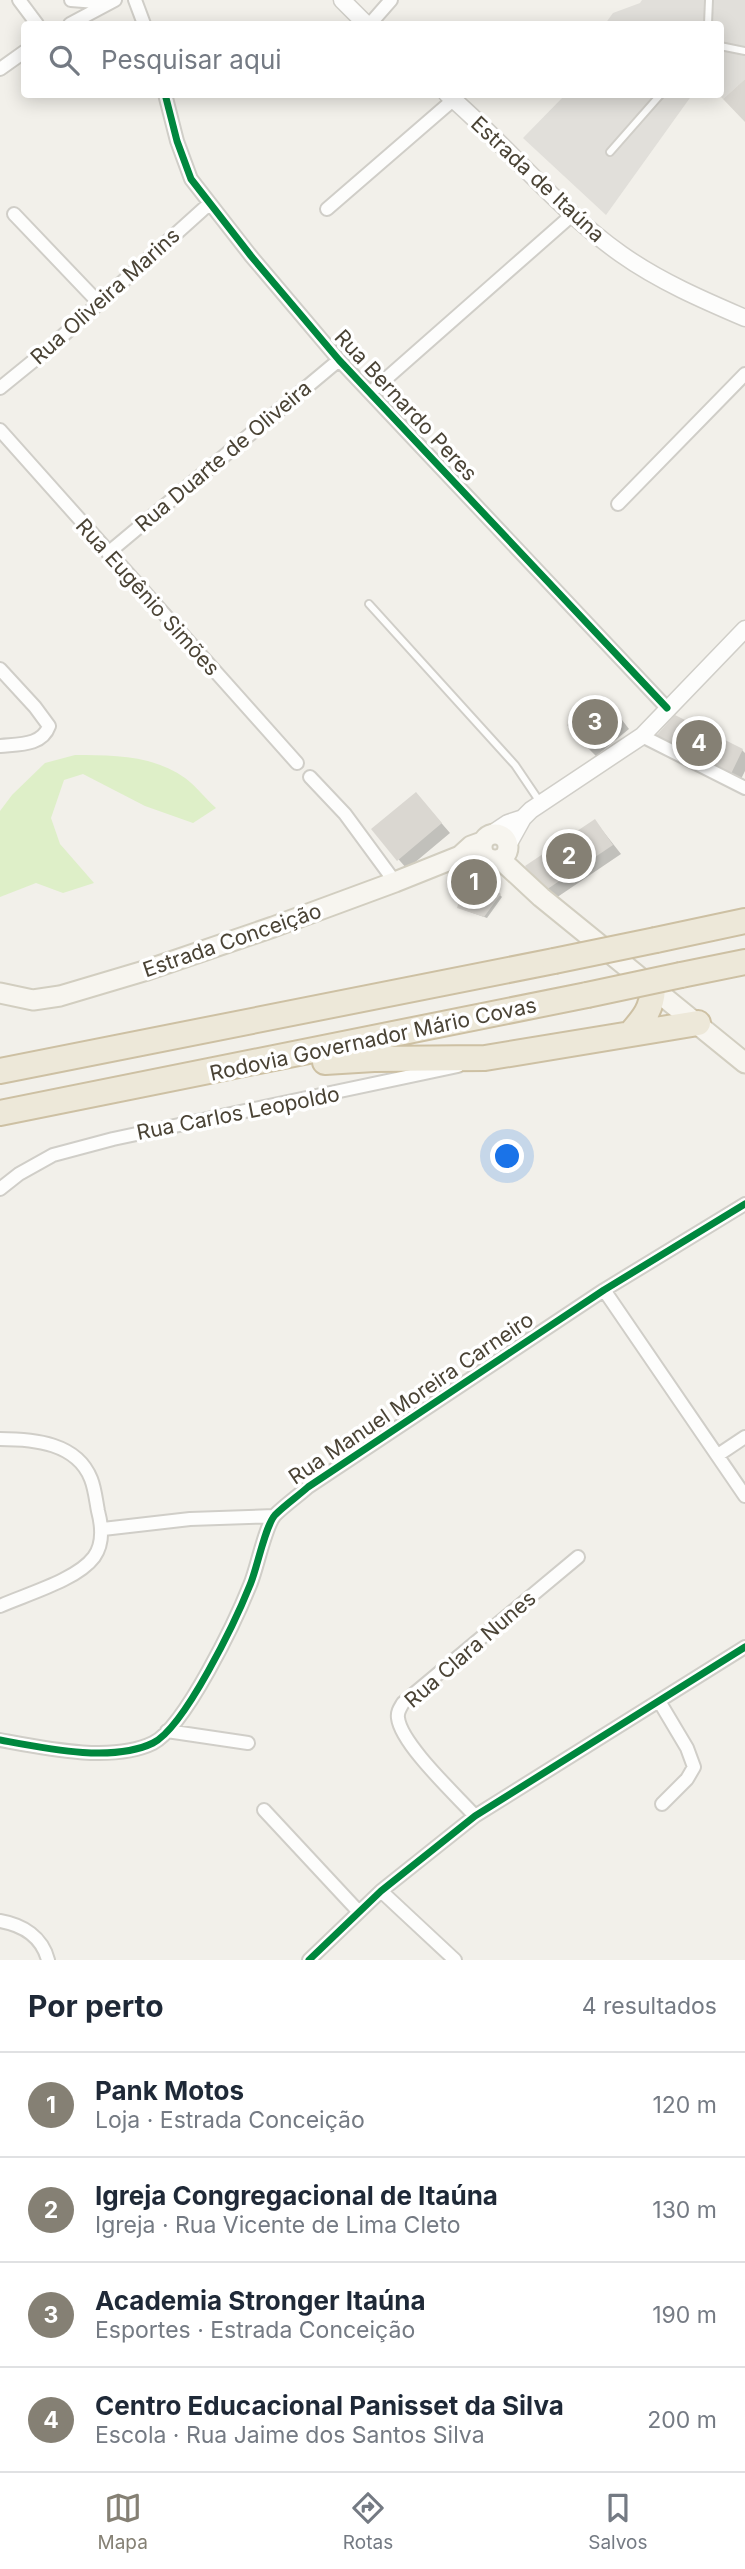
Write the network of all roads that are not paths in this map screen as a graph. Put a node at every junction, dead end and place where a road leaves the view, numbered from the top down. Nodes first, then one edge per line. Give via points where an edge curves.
1 (19, 0) edge
2 (71, 0) edge
3 (135, 0) edge
4 (342, 0) edge
5 (391, 0) edge
6 (709, 0) edge
7 (113, 1) edge
8 (35, 21) edge
9 (75, 21) edge
10 (143, 21) edge
11 (365, 21) edge
12 (371, 21) edge
13 (708, 21) edge
14 (724, 47) edge
15 (745, 51) edge
16 (21, 54) edge
17 (0, 69) edge
18 (167, 98) edge
19 (449, 98) edge
20 (451, 98) edge
21 (657, 98) edge
22 (610, 152) dead end
23 (209, 204) junction
24 (327, 209) dead end
25 (14, 214) dead end
26 (572, 215) junction
27 (98, 302) junction
28 (745, 318) edge
29 (339, 360) junction
30 (745, 374) edge
31 (0, 388) edge
32 (370, 392) junction
33 (0, 430) edge
34 (618, 504) dead end
35 (108, 553) junction
36 (369, 604) dead end
37 (745, 629) edge
38 (0, 669) edge
39 (667, 708) junction
40 (642, 736) junction
41 (0, 747) edge
42 (297, 763) dead end
43 (310, 777) dead end
44 (745, 788) edge
45 (541, 803) junction
46 (496, 848) junction
47 (395, 882) junction
48 (745, 921) edge
49 (745, 962) edge
50 (653, 988) junction
51 (0, 993) edge
52 (698, 1023) junction
53 (631, 1033) junction
54 (485, 1058) junction
55 (745, 1063) edge
56 (0, 1071) edge
57 (195, 1075) junction
58 (0, 1113) edge
59 (0, 1189) edge
60 (745, 1204) edge
61 (604, 1290) junction
62 (745, 1437) edge
63 (0, 1439) edge
64 (718, 1455) junction
65 (745, 1496) edge
66 (274, 1517) junction
67 (103, 1529) junction
68 (578, 1557) dead end
69 (0, 1606) edge
70 (745, 1647) edge
71 (659, 1701) junction
72 (167, 1731) junction
73 (0, 1740) edge
74 (248, 1743) dead end
75 (662, 1804) dead end
76 (264, 1810) dead end
77 (475, 1815) junction
78 (381, 1891) junction
79 (359, 1912) junction
80 (0, 1921) edge
81 (48, 1960) edge
82 (309, 1960) edge
83 (455, 1960) edge

1 - 8 street
2 - 7 street
3 - 10 street
4 - 11 street
5 - 12 street
6 - 13 lane
7 - 9 street
14 - 15 lane
16 - 17 street
18 - 23 street, Rua Bernardo Peres via 191,179
19 - 24 street
20 - 26 street, Estrada de Itaúna
21 - 22 lane
23 - 27 street, Rua Oliveira Marins
23 - 29 street, Rua Bernardo Peres
25 - 27 street
26 - 28 street, Estrada de Itaúna via 622,255
26 - 32 street
27 - 31 street, Rua Oliveira Marins
29 - 32 street, Rua Bernardo Peres
29 - 35 street, Rua Duarte de Oliveira
30 - 34 street
32 - 39 street, Rua Bernardo Peres
33 - 35 street, Rua Eugênio Simões
35 - 42 street, Rua Eugênio Simões
36 - 45 lane via 515,765
37 - 39 street
38 - 41 street via 49,726 37,741
39 - 40 street
40 - 44 street
40 - 45 street
43 - 47 street via 345,814
45 - 46 street
46 - 47 main road, Estrada Conceição via 460,856
46 - 50 main road via 541,897
47 - 51 main road, Estrada Conceição via 273,928 70,993 33,1000
48 - 56 highway, Rodovia Governador Mário Covas, bridge
49 - 57 highway, Rodovia Governador Mário Covas, bridge
50 - 52 main road
50 - 53 highway via 649,1012
52 - 53 highway
52 - 55 main road
53 - 54 highway
54 - 57 highway via 351,1060
54 - 59 street, Rua Carlos Leopoldo via 53,1155
57 - 58 highway, Rodovia Governador Mário Covas
60 - 61 street, Rua Manuel Moreira Carneiro
61 - 64 street
61 - 66 street, Rua Manuel Moreira Carneiro via 308,1487
62 - 64 street
63 - 67 street via 28,1439 58,1447 79,1459 91,1479
64 - 65 street
66 - 67 street via 190,1519
66 - 72 street, Rua Manuel Moreira Carneiro via 251,1584 222,1646
67 - 69 street via 93,1558 75,1573
68 - 77 street, Rua Clara Nunes via 403,1703 398,1713 406,1740
70 - 71 street
71 - 75 street via 694,1767
71 - 77 street
72 - 73 street, Rua Manuel Moreira Carneiro via 143,1747 77,1753
72 - 74 street
76 - 79 street
77 - 78 street
78 - 79 street
78 - 83 street
79 - 82 street
80 - 81 street via 30,1933 45,1947

